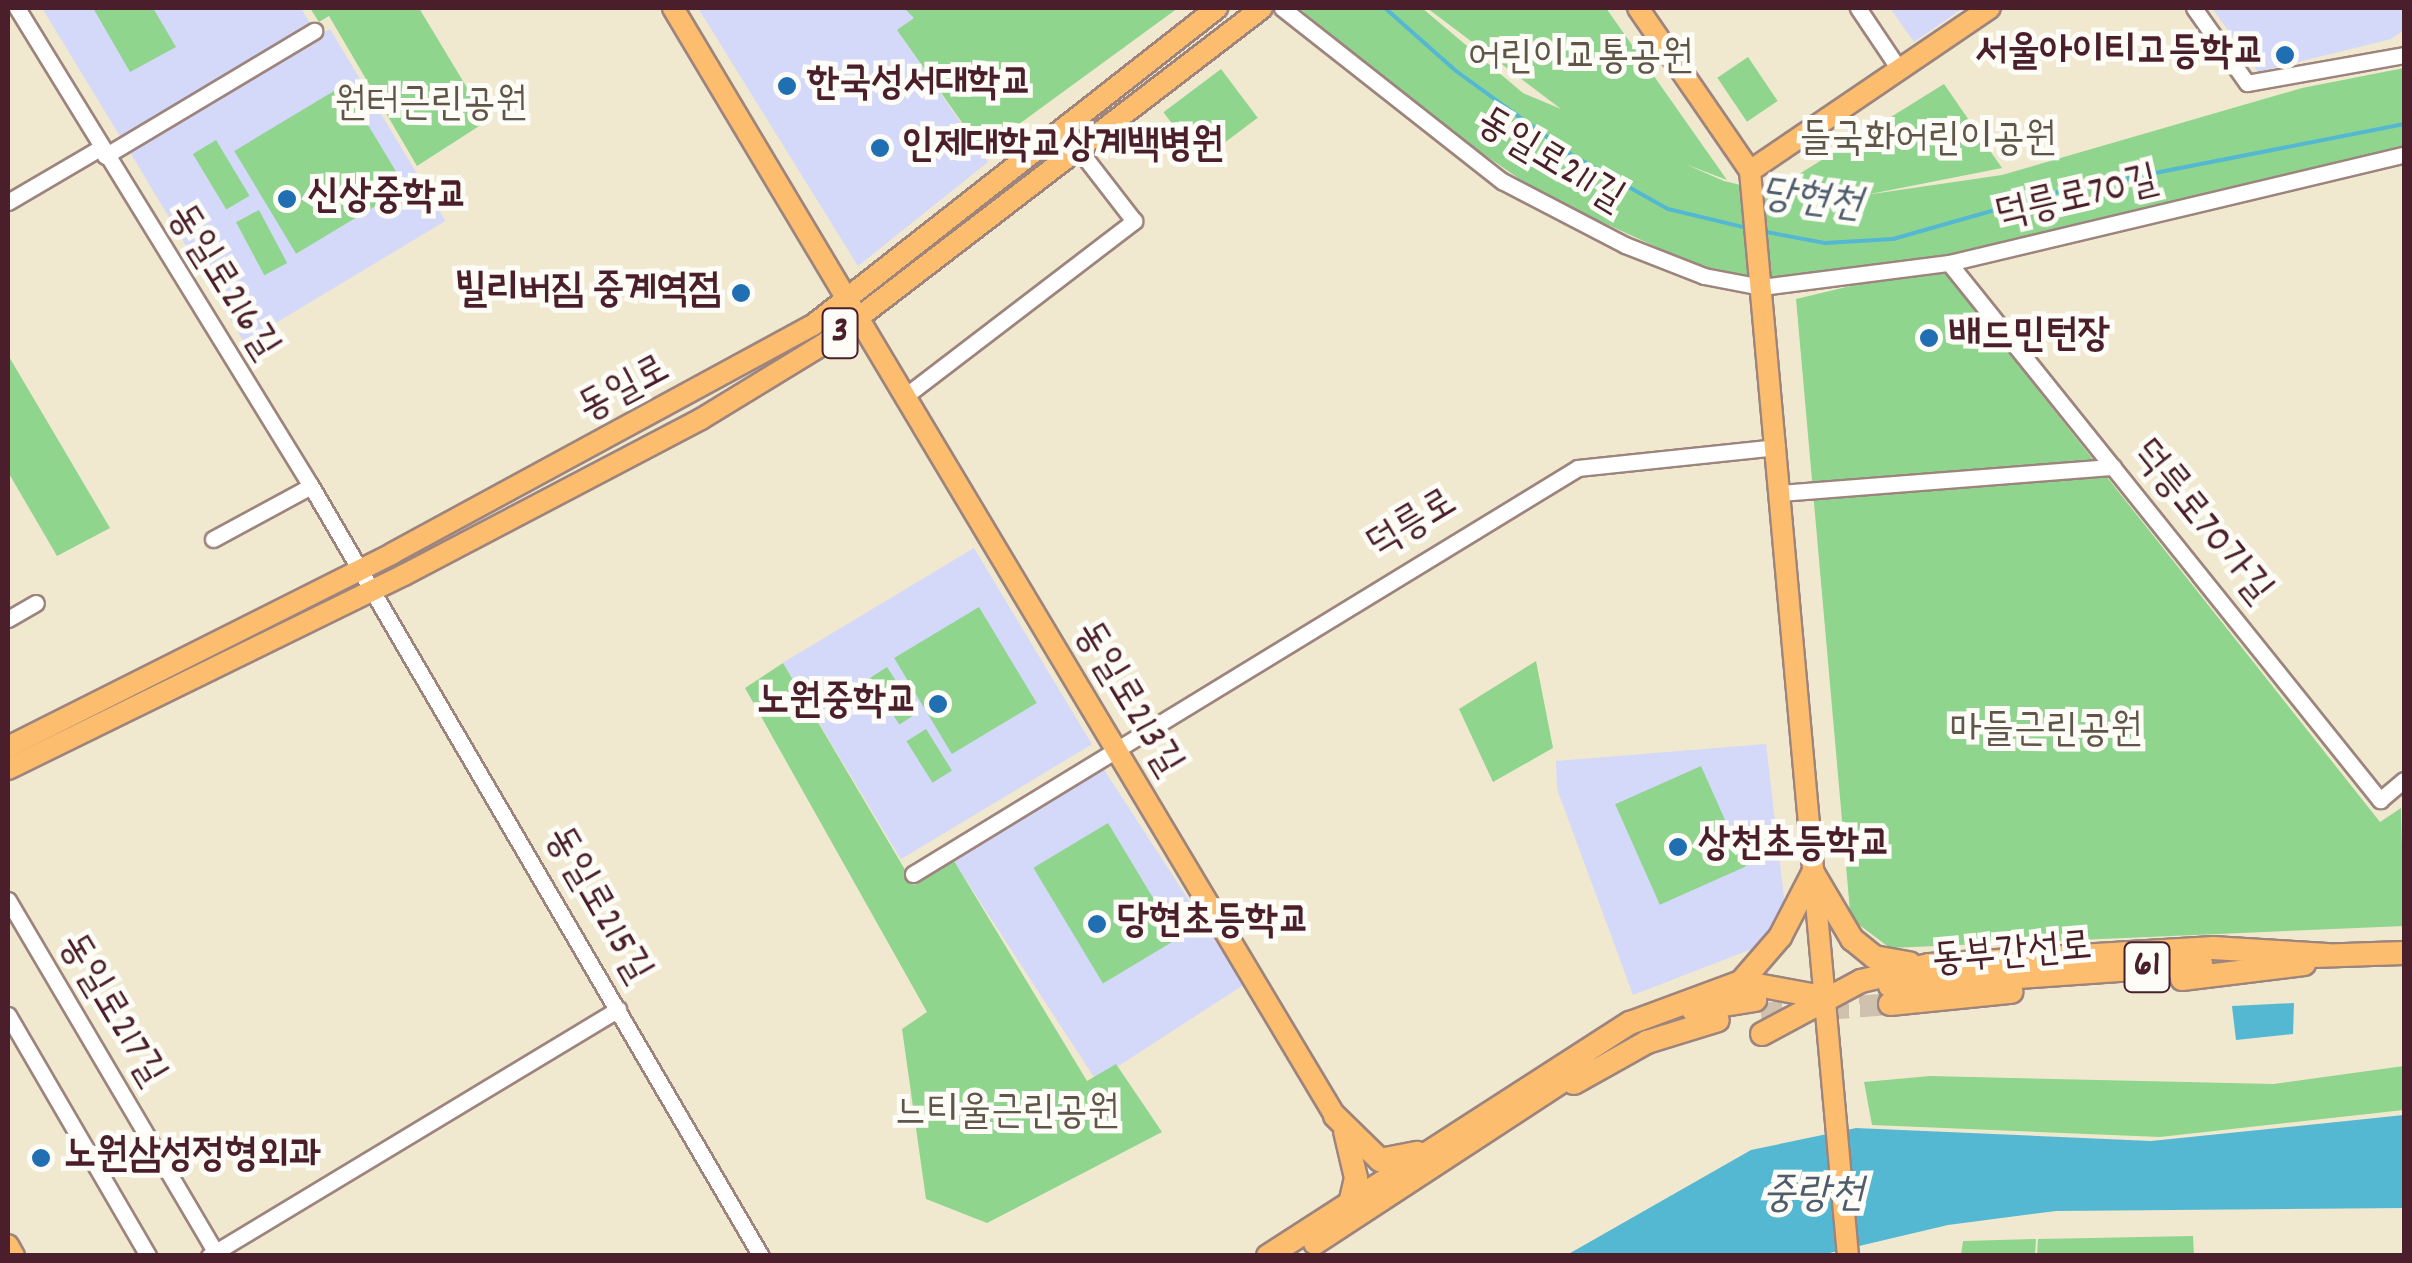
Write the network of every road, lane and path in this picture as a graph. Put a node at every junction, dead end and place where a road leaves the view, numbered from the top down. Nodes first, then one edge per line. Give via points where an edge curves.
1 (16, 8) edge
2 (674, 8) edge
3 (1218, 8) edge
4 (1262, 8) edge
5 (1282, 8) edge
6 (1638, 8) edge
7 (1858, 8) edge
8 (1990, 8) edge
9 (2194, 8) edge
10 (314, 31) dead end
11 (2404, 55) edge
12 (1900, 69) junction
13 (1076, 146) junction
14 (103, 152) junction
15 (2404, 155) edge
16 (1750, 171) junction
17 (8, 202) edge
18 (1949, 263) junction
19 (1761, 279) junction
20 (845, 300) junction
21 (857, 320) junction
22 (904, 397) junction
23 (1776, 446) junction
24 (2112, 467) junction
25 (311, 486) junction
26 (1781, 493) junction
27 (213, 539) dead end
28 (360, 569) junction
29 (374, 590) junction
30 (36, 603) dead end
31 (8, 618) edge
32 (8, 746) edge
33 (1114, 748) junction
34 (8, 770) edge
35 (2404, 780) edge
36 (1813, 873) junction
37 (914, 874) dead end
38 (8, 900) edge
39 (2404, 953) edge
40 (2327, 955) junction
41 (2377, 956) junction
42 (1929, 965) junction
43 (1827, 998) junction
44 (1755, 1008) junction
45 (618, 1009) junction
46 (8, 1015) edge
47 (1587, 1065) junction
48 (1510, 1095) junction
49 (1335, 1116) junction
50 (1478, 1139) junction
51 (1440, 1153) junction
52 (1350, 1203) junction
53 (8, 1245) edge
54 (212, 1254) edge
55 (14, 1256) edge
56 (148, 1256) edge
57 (760, 1256) edge
58 (1268, 1256) edge
59 (1295, 1256) edge
60 (1848, 1256) edge

1 - 14 street, 동일로216길
2 - 20 main road, 동일로213길
3 - 20 main road, 동일로 / 3
4 - 13 main road, 동일로 / 3
5 - 19 street, 동일로211길 via 1502,181 1625,245 1704,276
6 - 16 main road
7 - 12 street
8 - 12 main road
9 - 11 street via 2246,83
10 - 14 street
12 - 16 main road
13 - 21 main road, 동일로 / 3
13 - 22 street via 1134,222
14 - 17 street
14 - 25 street, 동일로216길
15 - 18 street, 덕릉로70길
16 - 19 main road
18 - 19 street, 덕릉로70길
18 - 24 street, 덕릉로70가길
19 - 23 main road
20 - 21 main road, 동일로213길
20 - 28 main road, 동일로 / 3 via 690,397
21 - 22 main road, 동일로213길
21 - 29 main road, 동일로 / 3 via 701,419
22 - 33 main road, 동일로213길
23 - 26 main road
23 - 33 street, 덕릉로 via 1578,468
24 - 26 street
24 - 35 street, 덕릉로70가길 via 2380,800
25 - 27 street
25 - 28 street, 동일로216길
26 - 36 main road
28 - 29 street, 동일로216길
28 - 32 main road, 동일로 / 3
29 - 34 main road, 동일로 / 3
29 - 45 street, 동일로215길
30 - 31 street
33 - 37 street, 덕릉로
33 - 49 main road, 동일로213길
36 - 42 highway via 1832,913 1874,957
36 - 43 main road
36 - 44 highway via 1780,936
38 - 54 street, 동일로217길
39 - 41 highway, 동부간선로 / 61
40 - 41 highway, 동부간선로 / 61
40 - 41 highway, 동부간선로 / 61 via 1890,994
40 - 42 highway via 2213,948
42 - 43 highway via 1873,977
43 - 44 highway
43 - 44 highway
43 - 60 main road
44 - 47 highway via 1689,1011
44 - 48 highway via 1630,1023
44 - 50 highway via 1648,1042
45 - 54 street
45 - 57 street, 동일로215길
46 - 56 street
47 - 48 highway
47 - 50 highway
48 - 51 highway
49 - 51 highway via 1380,1160
49 - 52 highway via 1352,1152
50 - 51 highway
51 - 52 highway
51 - 59 highway
52 - 58 highway
53 - 55 main road

